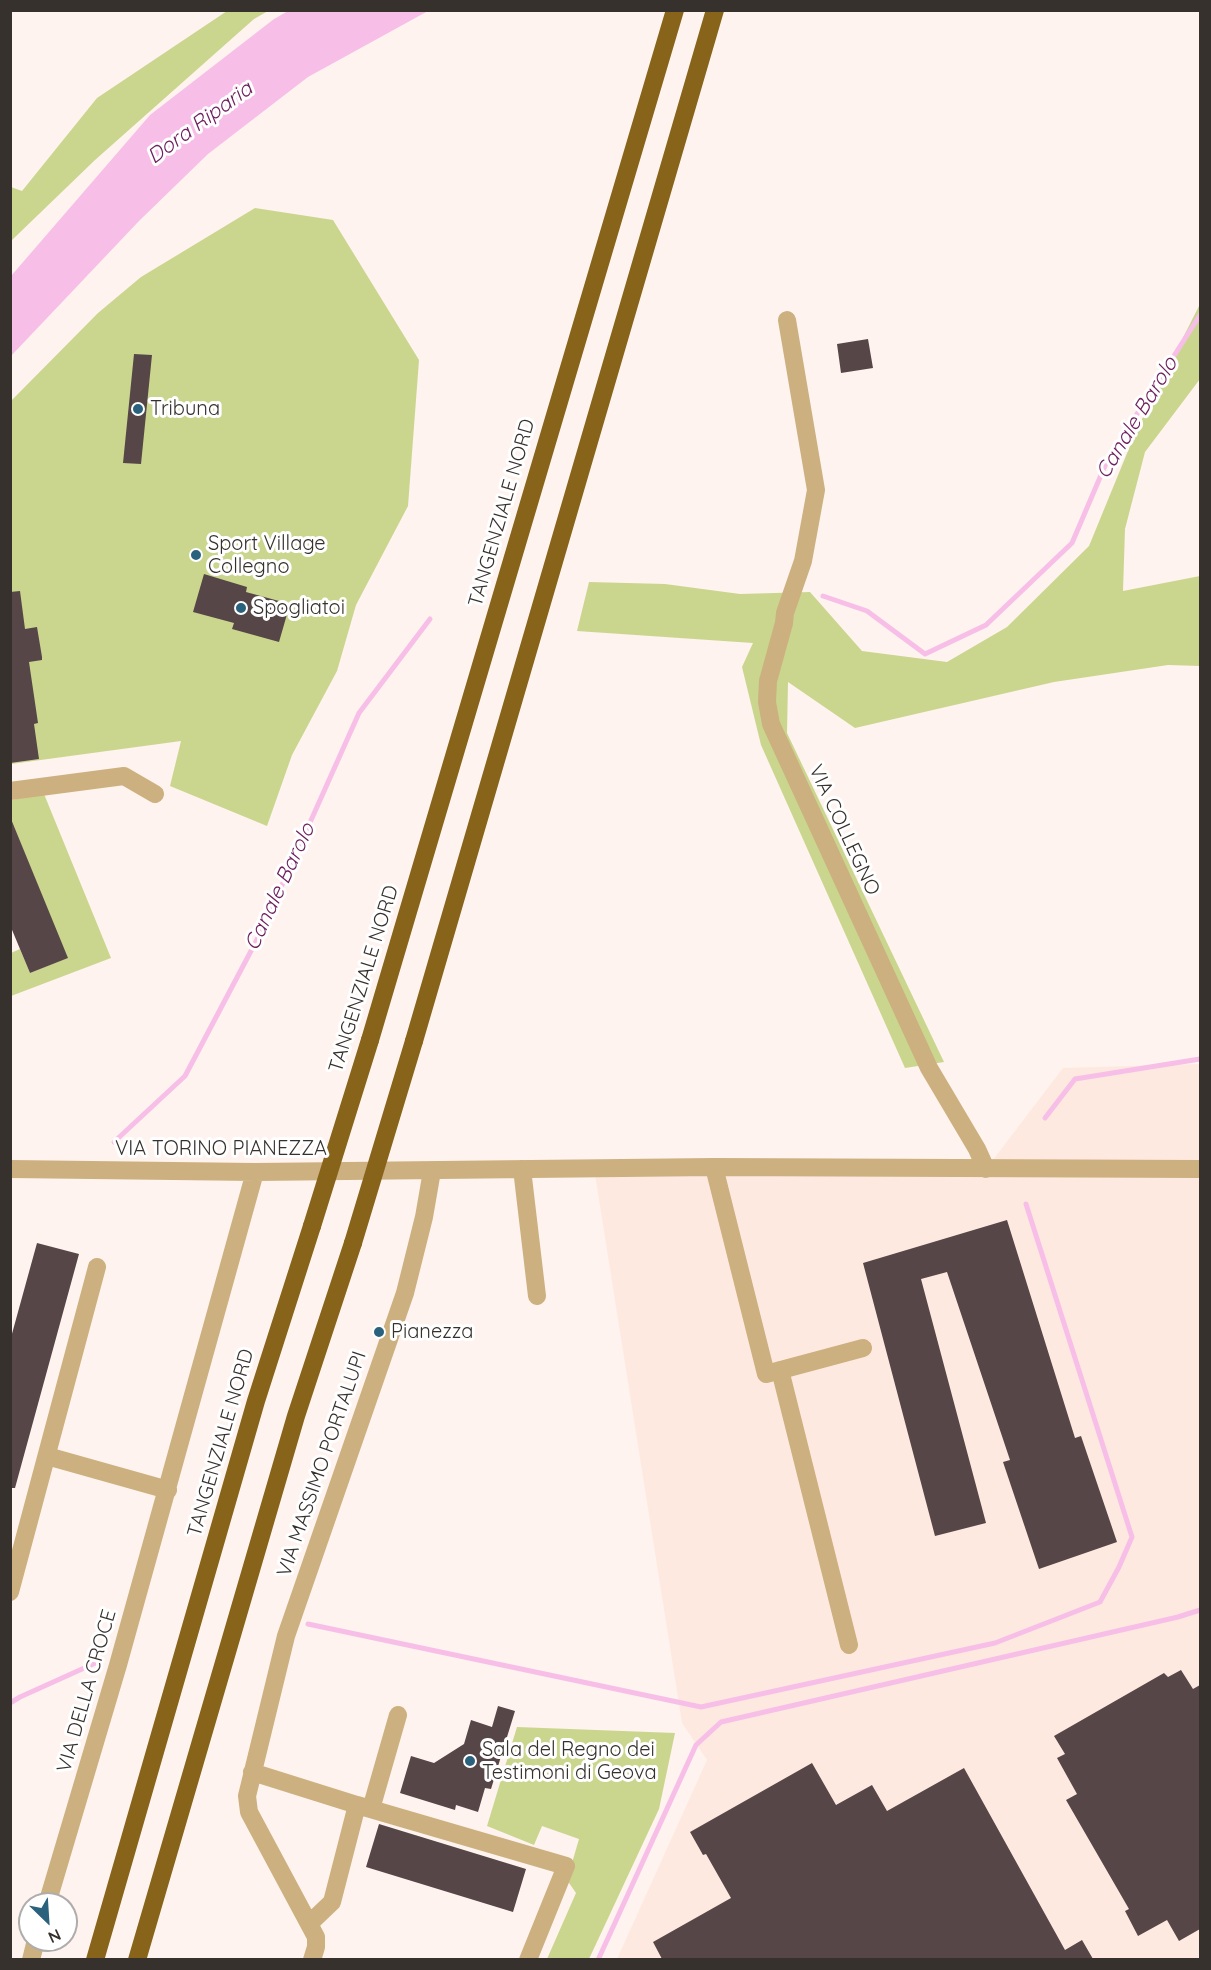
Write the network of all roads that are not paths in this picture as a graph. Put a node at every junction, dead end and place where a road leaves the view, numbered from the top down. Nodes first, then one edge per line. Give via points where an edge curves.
1 (675, 10) edge
2 (715, 10) edge
3 (787, 320) dead end
4 (10, 791) edge
5 (155, 794) dead end
6 (714, 1167) junction
7 (10, 1169) edge
8 (522, 1169) junction
9 (986, 1169) junction
10 (1200, 1169) edge
11 (432, 1171) junction
12 (255, 1173) junction
13 (97, 1267) dead end
14 (537, 1296) dead end
15 (863, 1348) dead end
16 (780, 1370) junction
17 (47, 1456) junction
18 (168, 1490) junction
19 (10, 1592) edge
20 (849, 1645) dead end
21 (398, 1715) dead end
22 (252, 1772) junction
23 (364, 1807) junction
24 (51, 1892) edge
25 (310, 1923) junction
26 (95, 1959) edge
27 (136, 1959) edge
28 (312, 1959) edge
29 (528, 1959) edge

1 - 26 highway, TANGENZIALE NORD, bridge via 370,1040 256,1401
2 - 27 highway, bridge via 414,1041 296,1416
3 - 9 street, VIA COLLEGNO via 816,490 803,561 768,681 771,724 929,1068
4 - 5 street via 124,776
6 - 8 street
6 - 9 street
6 - 16 street via 766,1374
7 - 12 street, VIA TORINO PIANEZZA
8 - 11 street
8 - 14 street
9 - 10 street
11 - 12 street, VIA TORINO PIANEZZA
11 - 22 street, VIA MASSIMO PORTALUPI via 405,1293 286,1636
12 - 18 street, VIA DELLA CROCE
13 - 17 street
15 - 16 street
16 - 20 street
17 - 18 street
17 - 19 street
18 - 24 street, VIA DELLA CROCE
21 - 23 street
22 - 23 street
22 - 25 street, VIA MASSIMO PORTALUPI via 247,1796 249,1812
23 - 25 street via 332,1902
23 - 29 street via 566,1866
25 - 28 street, VIA MASSIMO PORTALUPI via 316,1937

